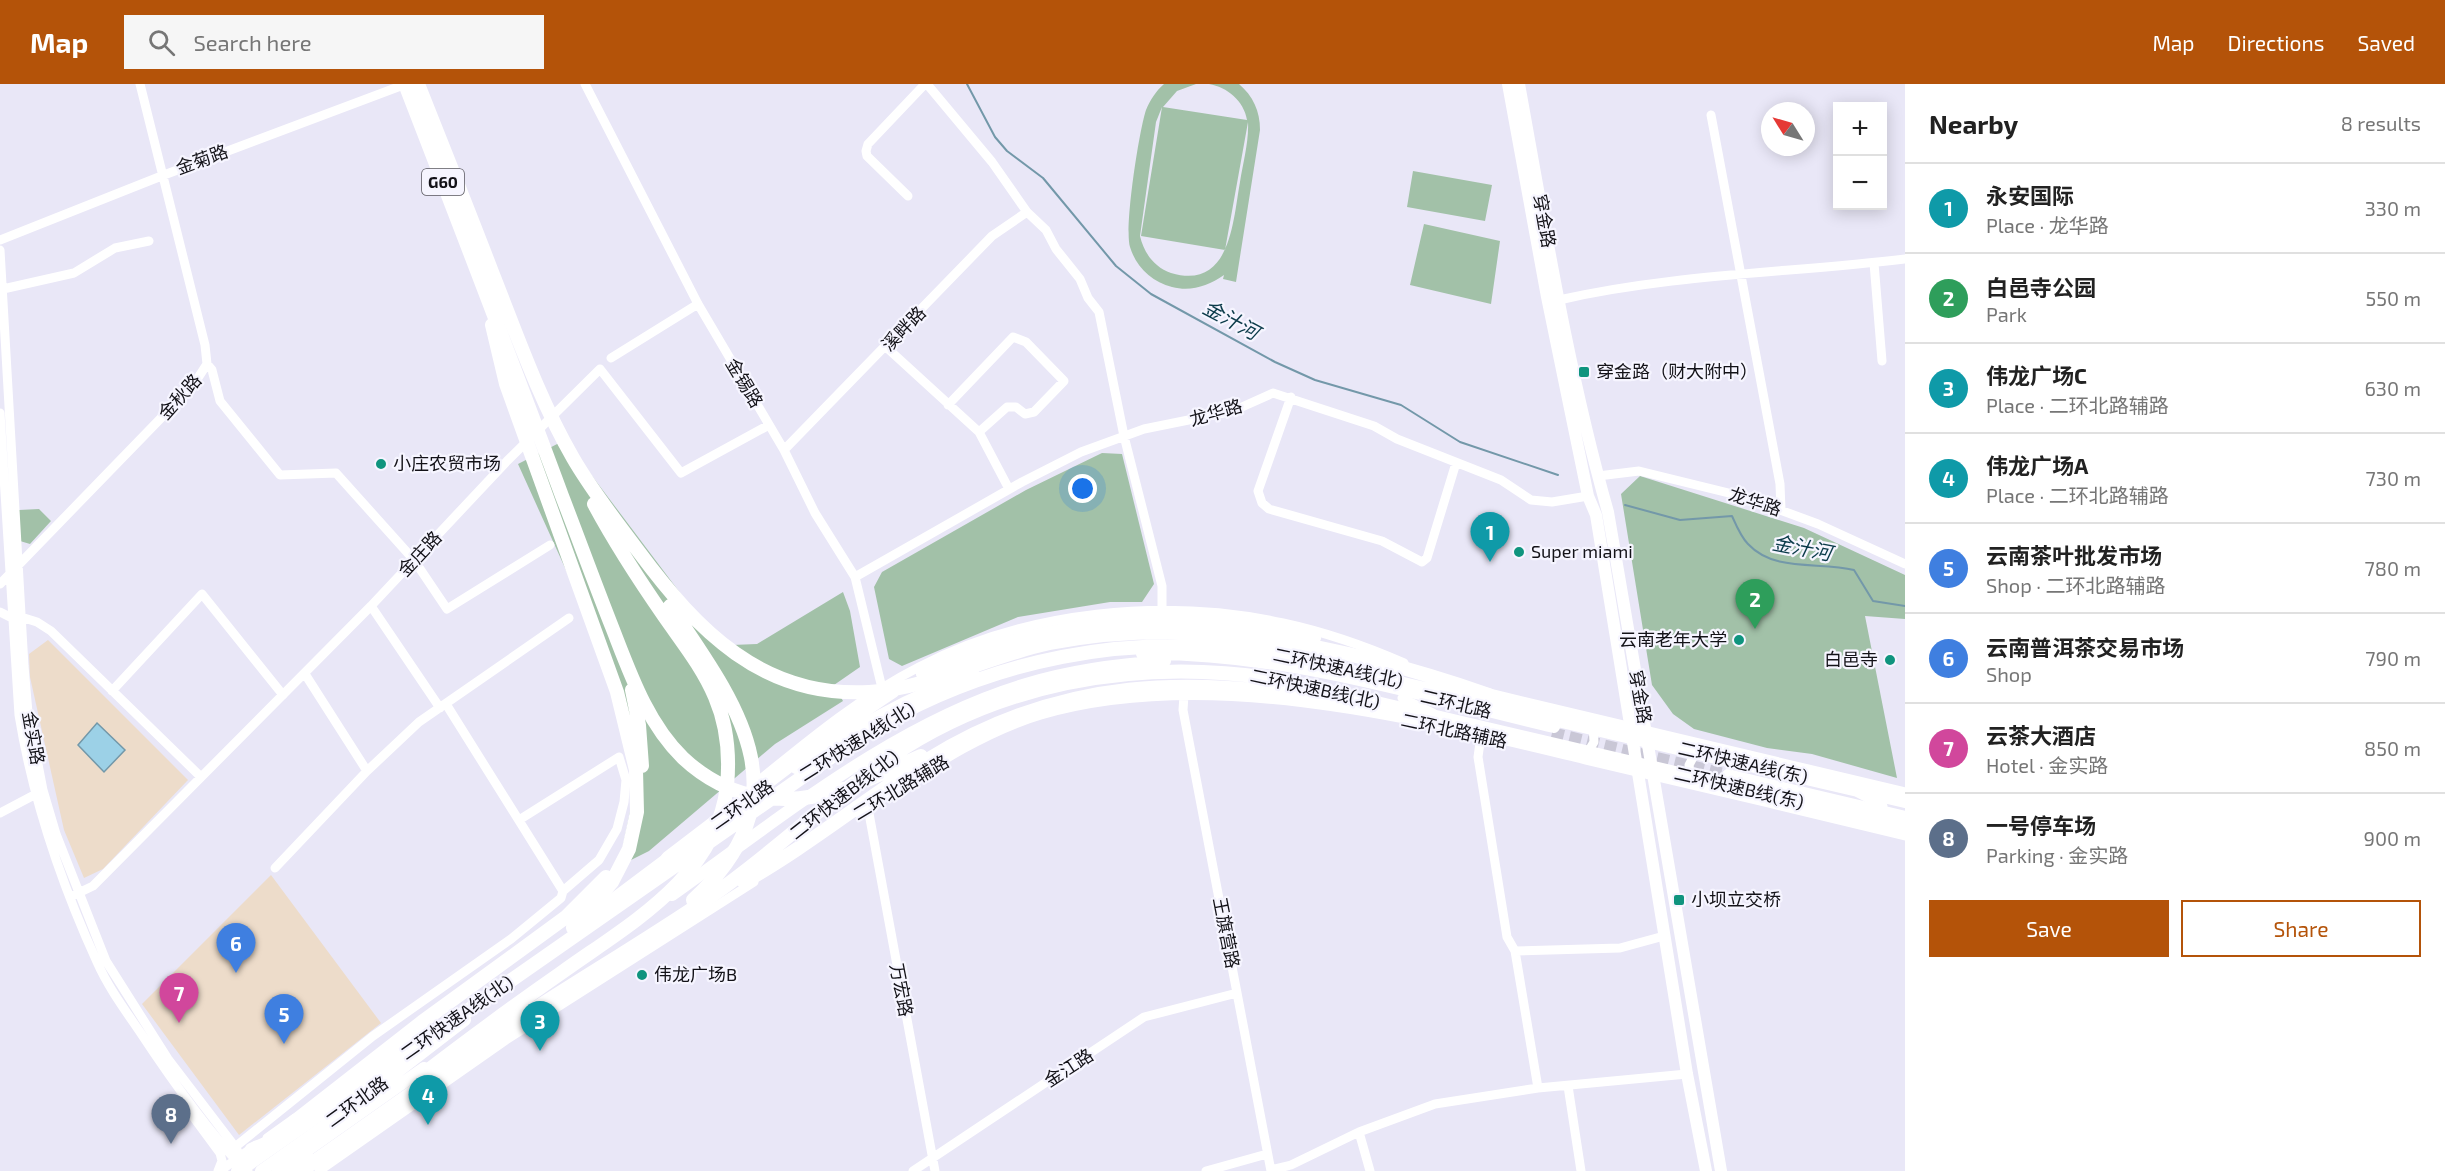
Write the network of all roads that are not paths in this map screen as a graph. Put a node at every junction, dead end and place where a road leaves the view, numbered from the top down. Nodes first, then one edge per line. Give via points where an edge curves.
1 (141, 84) edge
2 (406, 84) edge
3 (418, 84) edge
4 (585, 84) edge
5 (926, 84) edge
6 (1508, 84) edge
7 (1519, 84) edge
8 (1711, 115) dead end
9 (164, 175) junction
10 (909, 196) dead end
11 (1027, 212) junction
12 (0, 240) edge
13 (149, 241) dead end
14 (0, 250) edge
15 (1905, 259) edge
16 (1874, 263) junction
17 (1742, 273) junction
18 (487, 277) junction
19 (3, 289) junction
20 (1559, 300) junction
21 (698, 304) junction
22 (886, 347) junction
23 (611, 358) dead end
24 (1882, 361) dead end
25 (207, 364) junction
26 (538, 389) junction
27 (1291, 397) junction
28 (948, 405) junction
29 (0, 413) edge
30 (769, 425) junction
31 (978, 432) junction
32 (1124, 436) junction
33 (784, 450) junction
34 (1456, 463) junction
35 (1598, 476) junction
36 (1009, 489) junction
37 (593, 491) junction
38 (1588, 496) junction
39 (1780, 510) junction
40 (550, 545) dead end
41 (414, 560) junction
42 (1905, 564) edge
43 (19, 566) junction
44 (10, 573) junction
45 (855, 577) junction
46 (0, 584) edge
47 (371, 606) junction
48 (0, 612) edge
49 (1162, 612) junction
50 (17, 618) junction
51 (569, 618) dead end
52 (616, 636) junction
53 (1403, 667) junction
54 (304, 674) junction
55 (882, 688) junction
56 (112, 691) junction
57 (1492, 694) junction
58 (283, 695) junction
59 (1184, 695) junction
60 (1403, 695) junction
61 (443, 706) junction
62 (1582, 720) junction
63 (988, 727) junction
64 (1629, 727) junction
65 (1480, 730) junction
66 (1553, 730) tunnel mouth
67 (1646, 731) junction
68 (1714, 747) junction
69 (1573, 752) junction
70 (1806, 769) junction
71 (367, 771) junction
72 (1636, 772) junction
73 (1729, 772) tunnel mouth
74 (1654, 776) junction
75 (201, 777) junction
76 (1703, 788) junction
77 (39, 792) junction
78 (1905, 792) edge
79 (1905, 801) edge
80 (867, 808) junction
81 (1882, 809) junction
82 (1796, 810) junction
83 (1905, 811) edge
84 (0, 813) edge
85 (1905, 817) edge
86 (519, 820) junction
87 (1905, 827) edge
88 (1905, 836) edge
89 (668, 858) junction
90 (275, 868) dead end
91 (563, 891) junction
92 (76, 895) junction
93 (1664, 936) junction
94 (630, 945) junction
95 (1515, 951) junction
96 (529, 967) junction
97 (1237, 993) junction
98 (1687, 1074) junction
99 (1568, 1086) junction
100 (178, 1087) junction
101 (1538, 1088) junction
102 (348, 1121) junction
103 (1359, 1132) junction
104 (234, 1147) junction
105 (323, 1148) junction
106 (251, 1149) junction
107 (1267, 1154) junction
108 (933, 1157) junction
109 (236, 1165) edge
110 (219, 1171) edge
111 (247, 1171) edge
112 (261, 1171) edge
113 (278, 1171) edge
114 (285, 1171) edge
115 (298, 1171) edge
116 (306, 1171) edge
117 (319, 1171) edge
118 (913, 1171) edge
119 (935, 1171) edge
120 (1206, 1171) edge
121 (1271, 1171) edge
122 (1370, 1171) edge
123 (1581, 1171) edge
124 (1706, 1171) edge
125 (1721, 1171) edge

1 - 9 street, 金秋路
2 - 9 street, 金菊路
2 - 18 highway, G60
3 - 18 highway, G60
4 - 21 street, 金锡路
5 - 10 street via 868,144 866,151
5 - 11 street via 992,162
6 - 38 main road, 穿金路
7 - 20 main road, 穿金路
8 - 17 street
9 - 12 street, 金菊路
9 - 25 street, 金秋路
11 - 22 street, 溪畔路 via 992,236
11 - 32 street via 1046,230 1099,312
13 - 19 street via 115,248 74,273
14 - 19 street, 金实路
15 - 16 street
16 - 17 street
16 - 24 street
17 - 20 street via 1598,291
17 - 39 street via 1780,483
18 - 26 highway
18 - 52 highway
18 - 96 highway via 501,368 617,692 632,746 638,792 629,849 612,882 586,915
19 - 43 street, 金实路
20 - 35 main road, 穿金路
21 - 23 street
21 - 30 street, 金锡路
22 - 28 street
22 - 33 street, 溪畔路
25 - 41 street via 220,401 280,475 336,473
25 - 43 street, 金秋路 via 194,384
26 - 37 highway
26 - 115 highway via 603,520 715,696 728,755 726,792 719,820 695,865 654,906 483,1029
27 - 32 street, 龙华路 via 1273,393 1233,411
27 - 34 street, 龙华路 via 1374,426
27 - 34 street via 1258,491 1269,509 1382,541 1422,562 1427,558
28 - 31 street
28 - 31 street via 1013,337 1026,342 1064,381 1034,412 1028,414 1007,407
29 - 44 street, 金实路
30 - 33 street, 金锡路
30 - 41 street, 金庄路 via 681,473 600,369
31 - 36 street
32 - 36 street, 龙华路 via 1081,452
32 - 49 street via 1162,586
33 - 45 street, 金锡路 via 815,513
34 - 38 street, 龙华路 via 1501,480 1531,500 1552,502
35 - 39 street, 龙华路 via 1639,471 1745,497
35 - 67 main road, 穿金路 via 1608,512
36 - 45 street, 龙华路
37 - 53 highway via 676,602 708,633 764,670 818,688 860,692 891,689 1044,645 1144,631 1258,637
37 - 94 highway via 724,685 744,726 752,760 747,819 724,866 680,911
38 - 64 main road, 穿金路 via 1596,515
39 - 42 street, 龙华路
40 - 41 street via 447,609
41 - 47 street, 金庄路
43 - 44 street, 金秋路
43 - 50 street, 金实路
44 - 46 street, 金秋路
44 - 50 street, 金实路
45 - 55 street, 金锡路
47 - 54 street, 金庄路
47 - 61 street
48 - 50 street
49 - 55 street via 1081,618 1002,634 930,661
49 - 57 street via 1230,614 1306,628
50 - 56 street via 38,622 51,631
50 - 77 street, 金实路
51 - 61 street
52 - 63 highway via 648,709 676,750 708,777 753,797 782,801 826,794
52 - 109 highway via 638,713 642,769 630,832 606,878 566,916
53 - 62 highway
53 - 89 highway via 1274,628 1189,620 1124,622 1003,645 906,683 862,711
54 - 58 street, 金庄路
54 - 71 street
55 - 89 street via 787,757
56 - 58 street via 202,594
56 - 75 street
57 - 60 street via 1463,691
57 - 62 street
58 - 75 street, 金庄路
59 - 65 street, 二环北路辅路 via 1293,703
59 - 80 street, 二环北路辅路 via 1090,704 1025,720 966,749
59 - 97 street, 王旗营路 via 1182,710
60 - 65 street via 1455,725
60 - 66 main road, 二环北路
60 - 89 main road, 二环北路 via 1273,663 1199,655 1104,655 996,670 932,689 884,712
60 - 102 main road, 二环北路 via 1291,672 1199,661 1078,670 990,697 922,728 844,775
61 - 71 street via 419,722
61 - 86 street
62 - 64 street
62 - 69 street via 1594,726 1594,742 1585,755
62 - 79 highway, 二环快速A线(东)
62 - 109 highway, 二环快速A线(北) via 1314,661 1218,647 1106,649 1038,661 975,679 910,707 833,754
63 - 65 highway via 1094,694 1204,685 1282,691
63 - 94 highway via 914,769 770,867
64 - 67 street
64 - 72 main road, 穿金路
65 - 69 highway, 二环快速B线(北)
65 - 95 street via 1478,757 1507,937
65 - 115 highway, 二环快速B线(北) via 1289,682 1198,670 1098,676 999,702 946,725 888,758 725,886 492,1037
67 - 68 street
67 - 74 main road, 穿金路
68 - 70 street
68 - 76 street via 1701,748 1690,761 1690,777
69 - 72 street
69 - 87 highway, 二环快速B线(东)
70 - 78 street
70 - 81 street via 1835,779
71 - 90 street
72 - 74 street
72 - 93 main road, 穿金路
73 - 81 main road
74 - 76 street
74 - 125 main road, 穿金路
75 - 92 street, 金庄路 via 93,886
76 - 82 street
77 - 84 street
77 - 92 street, 金实路
80 - 108 street, 万宏路
80 - 117 street, 二环北路辅路 via 506,1040
81 - 82 street via 1823,813
81 - 83 main road
81 - 85 main road
82 - 88 street
86 - 91 street
86 - 91 street via 619,757 626,780 617,829 599,860
89 - 96 main road, 二环北路
91 - 104 street via 561,898 538,918 373,1036
92 - 100 street, 金实路 via 106,979
92 - 104 street, 金实路 via 106,961 127,995 168,1059
93 - 95 street via 1620,948
93 - 98 main road, 穿金路
94 - 102 highway
95 - 101 street
96 - 102 main road, 二环北路
96 - 106 street via 342,1085
97 - 107 street, 王旗营路
97 - 108 street, 金江路 via 1144,1017
98 - 99 street
98 - 124 main road, 穿金路
99 - 101 street
99 - 123 street
100 - 109 street, 金实路
100 - 110 street via 187,1108 220,1153
101 - 103 street via 1435,1104
102 - 105 highway
102 - 106 main road via 326,1122 269,1139
102 - 112 main road, 二环北路
102 - 113 main road, 二环北路
103 - 121 street
103 - 122 street
104 - 109 street, 金实路
105 - 114 highway
105 - 116 main road
106 - 109 street
107 - 120 street
107 - 121 street, 王旗营路
108 - 118 street, 金江路
108 - 119 street, 万宏路
109 - 110 street
109 - 111 street, 金实路

